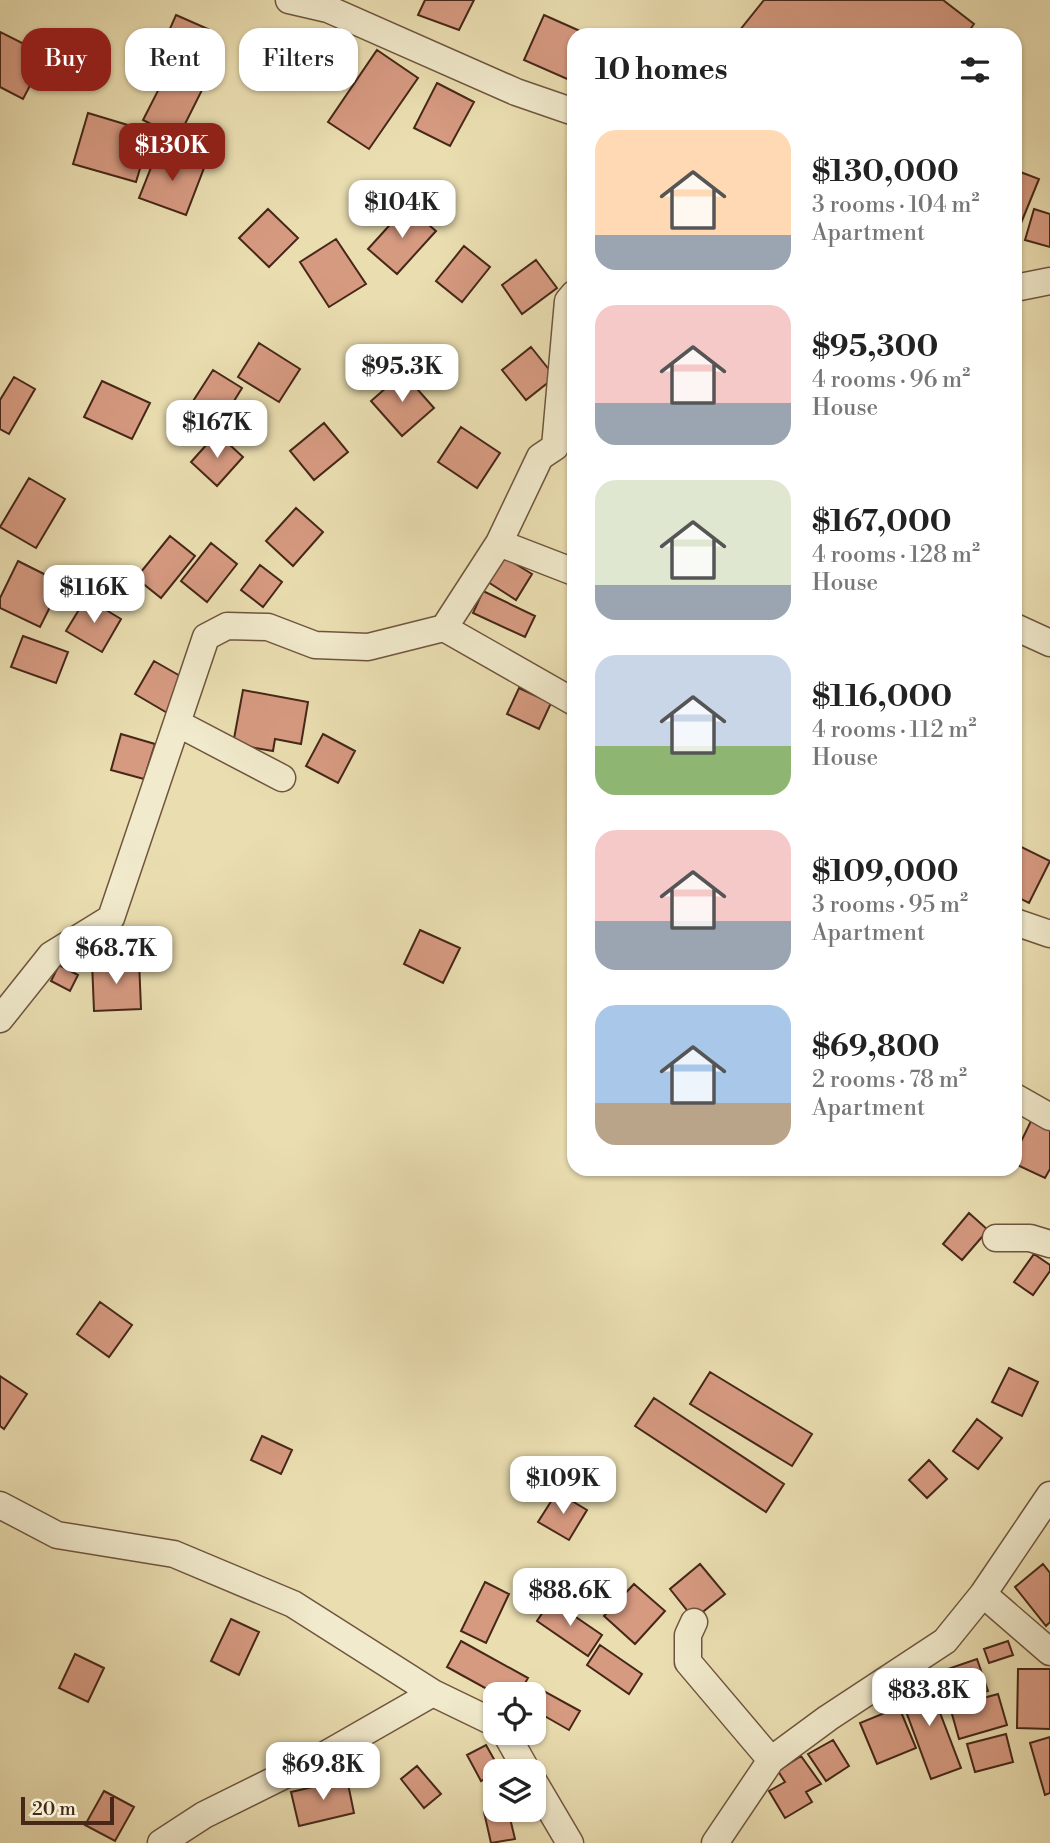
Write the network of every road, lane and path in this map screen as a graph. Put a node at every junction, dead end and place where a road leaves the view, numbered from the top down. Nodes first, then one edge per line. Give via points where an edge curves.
1 (289, 0) edge
2 (567, 110) edge
3 (1050, 281) edge
4 (1022, 287) edge
5 (567, 339) edge
6 (564, 453) edge
7 (499, 543) junction
8 (567, 569) edge
9 (444, 628) junction
10 (1022, 630) edge
11 (1050, 643) edge
12 (567, 698) edge
13 (177, 723) junction
14 (282, 778) dead end
15 (1022, 924) edge
16 (1050, 934) edge
17 (0, 1019) edge
18 (1022, 1101) edge
19 (1050, 1117) edge
20 (996, 1238) dead end
21 (1050, 1244) edge
22 (1050, 1495) edge
23 (0, 1505) edge
24 (983, 1594) junction
25 (694, 1622) dead end
26 (1050, 1652) edge
27 (433, 1693) junction
28 (483, 1717) edge
29 (771, 1760) junction
30 (546, 1802) edge
31 (161, 1843) edge
32 (570, 1843) edge
33 (715, 1843) edge

1 - 2 street via 328,9 516,92
3 - 4 street
5 - 6 street
6 - 7 street via 540,457
7 - 8 street
7 - 9 street
9 - 12 street
9 - 13 street via 368,647 315,645 268,626 227,626 206,636
10 - 11 street
13 - 14 street
13 - 17 street via 111,918 51,955
15 - 16 street
18 - 19 street
20 - 21 street via 1030,1238
22 - 24 street
23 - 27 street via 57,1535 174,1554 293,1604
24 - 26 street
24 - 29 street via 944,1641
25 - 29 street via 688,1635 688,1662
27 - 28 street
27 - 31 street via 323,1756 204,1815
29 - 33 street
30 - 32 street

